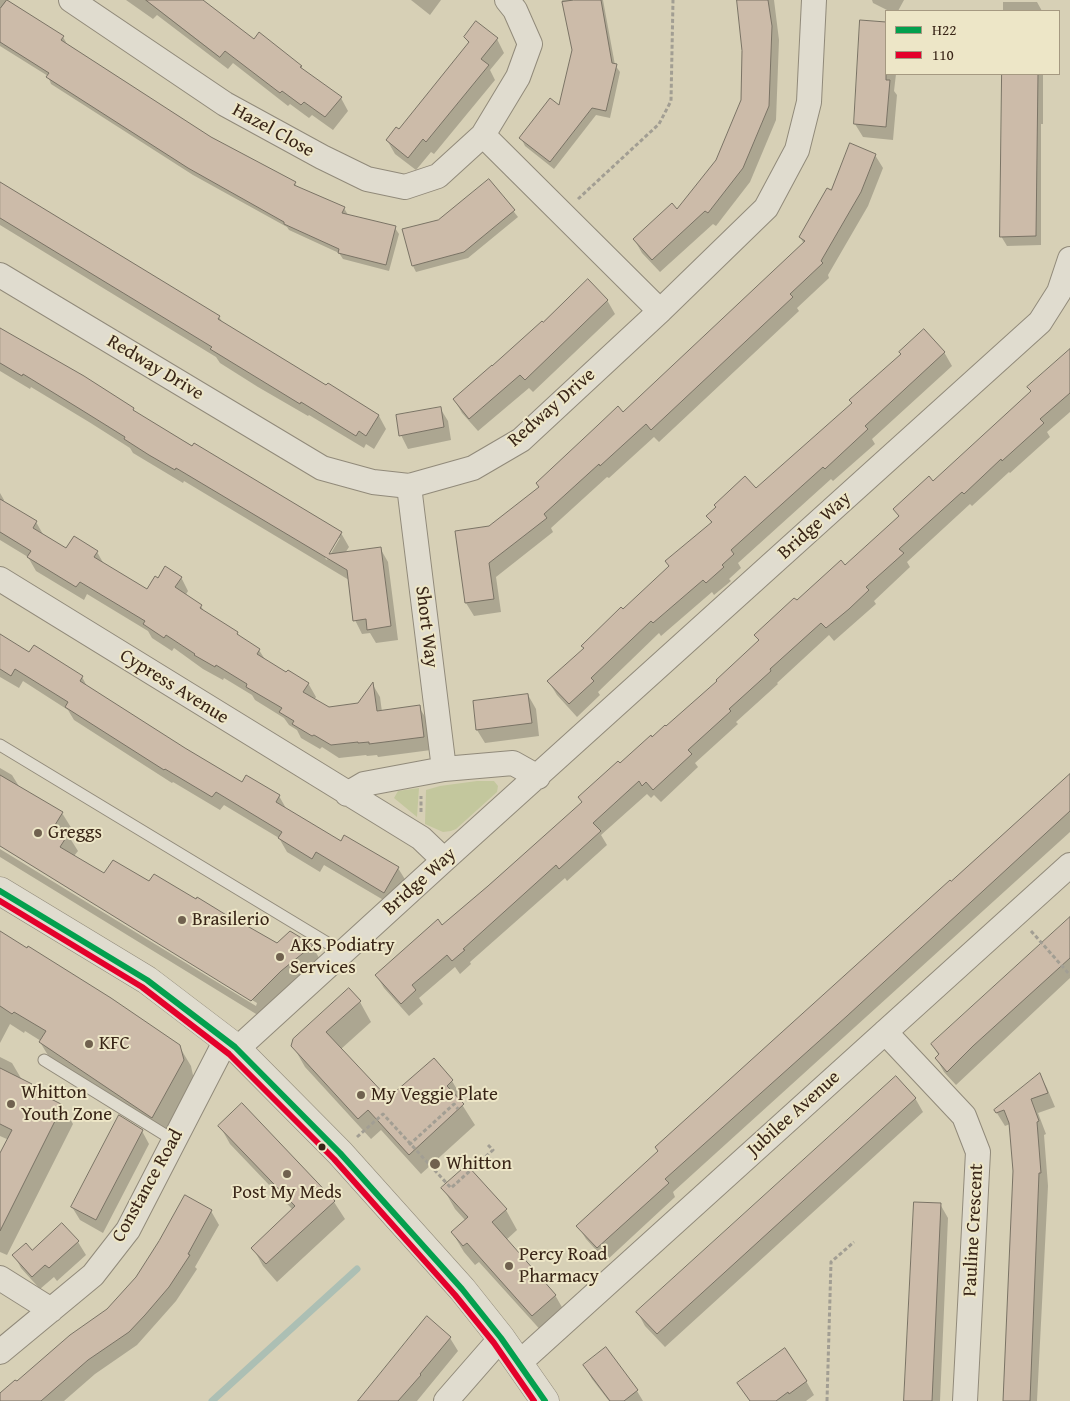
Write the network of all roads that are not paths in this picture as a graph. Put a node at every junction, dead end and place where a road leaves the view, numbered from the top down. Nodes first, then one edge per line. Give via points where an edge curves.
1 (71, 0) edge
2 (506, 0) edge
3 (814, 0) edge
4 (483, 135) junction
5 (1070, 259) edge
6 (0, 275) edge
7 (660, 310) junction
8 (409, 486) junction
9 (0, 580) edge
10 (0, 745) edge
11 (433, 771) junction
12 (538, 777) junction
13 (347, 794) junction
14 (444, 860) junction
15 (1070, 865) edge
16 (0, 891) edge
17 (344, 952) junction
18 (885, 1032) junction
19 (232, 1045) junction
20 (44, 1060) dead end
21 (175, 1141) junction
22 (0, 1278) edge
23 (51, 1310) junction
24 (501, 1338) junction
25 (0, 1352) edge
26 (518, 1364) junction
27 (446, 1401) edge
28 (545, 1401) edge
29 (965, 1401) edge

1 - 4 street, Hazel Close via 225,104 367,179 405,187 438,176
2 - 4 street, Hazel Close via 515,10 530,44 518,77
3 - 7 street, Redway Drive via 809,102 797,150 766,208
4 - 7 street
5 - 12 street, Bridge Way via 1059,292 1040,322
6 - 8 street, Redway Drive via 322,468 373,482
7 - 8 street, Redway Drive via 521,440 473,468
8 - 11 street, Short Way
9 - 13 street, Cypress Avenue
10 - 17 lane
11 - 12 street via 513,763
11 - 13 street via 364,784
12 - 14 street, Bridge Way
13 - 14 street, Cypress Avenue via 420,838
14 - 17 street, Bridge Way
15 - 18 street, Jubilee Avenue
16 - 19 street via 147,980
17 - 19 street, Bridge Way
18 - 26 street, Jubilee Avenue
18 - 29 street, Pauline Crescent via 964,1116 978,1152
19 - 21 street, Constance Road
19 - 24 street via 340,1153 462,1289
20 - 21 lane
21 - 23 street, Constance Road via 128,1230 93,1275
22 - 23 street
23 - 25 street, Constance Road
24 - 26 street
24 - 27 street
26 - 28 street

